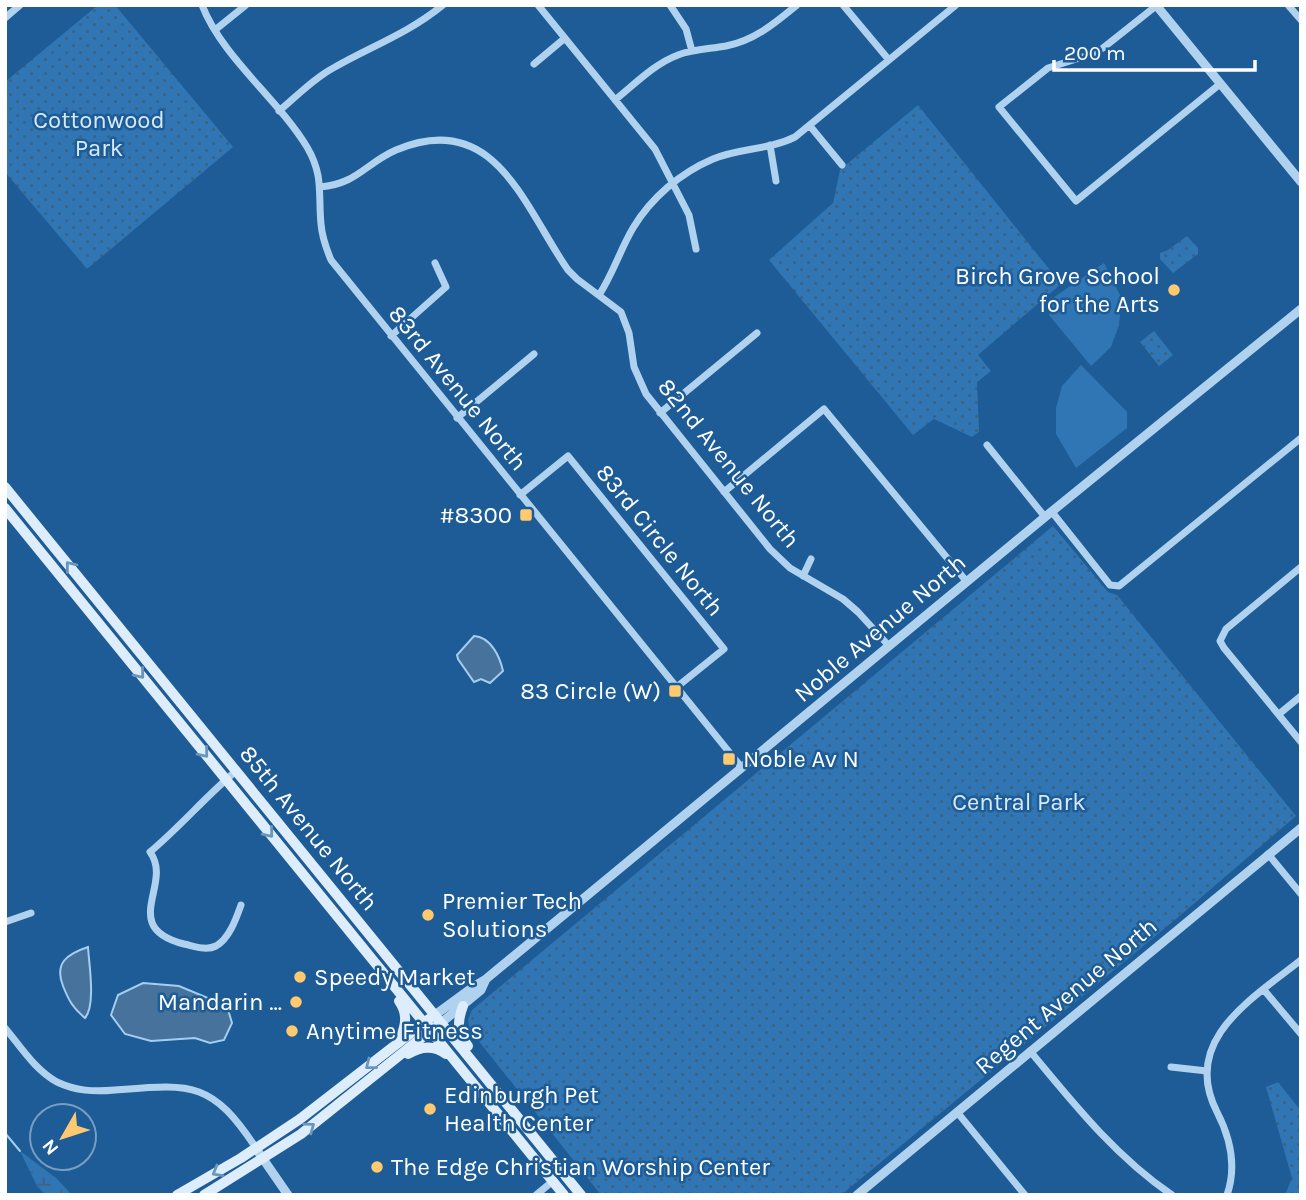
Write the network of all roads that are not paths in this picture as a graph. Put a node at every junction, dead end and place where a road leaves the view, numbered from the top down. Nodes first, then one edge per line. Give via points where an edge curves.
1 (20, 5) edge
2 (202, 5) edge
3 (246, 5) edge
4 (443, 5) edge
5 (538, 5) edge
6 (670, 5) edge
7 (797, 5) edge
8 (843, 5) edge
9 (956, 5) edge
10 (1288, 5) edge
11 (1156, 6) edge
12 (5, 18) edge
13 (1301, 20) edge
14 (215, 30) junction
15 (565, 38) junction
16 (692, 51) junction
17 (889, 60) junction
18 (534, 64) dead end
19 (1220, 84) junction
20 (615, 100) junction
21 (279, 111) junction
22 (810, 126) junction
23 (770, 145) junction
24 (842, 165) dead end
25 (776, 181) dead end
26 (673, 182) junction
27 (1301, 182) edge
28 (525, 184) dead end
29 (320, 187) junction
30 (517, 189) junction
31 (696, 249) dead end
32 (435, 263) dead end
33 (599, 295) junction
34 (1301, 309) edge
35 (757, 333) dead end
36 (391, 336) junction
37 (534, 354) dead end
38 (660, 413) junction
39 (457, 418) junction
40 (1301, 438) edge
41 (987, 445) dead end
42 (5, 487) edge
43 (724, 492) junction
44 (520, 495) junction
45 (5, 508) edge
46 (1048, 514) junction
47 (811, 559) dead end
48 (1301, 567) edge
49 (803, 576) junction
50 (967, 582) junction
51 (889, 646) junction
52 (678, 686) junction
53 (1301, 696) edge
54 (1279, 714) junction
55 (1301, 742) edge
56 (742, 768) junction
57 (236, 771) junction
58 (226, 780) junction
59 (1301, 828) edge
60 (1268, 854) junction
61 (1301, 894) edge
62 (241, 905) dead end
63 (31, 913) dead end
64 (5, 922) edge
65 (352, 935) junction
66 (1301, 960) edge
67 (486, 979) junction
68 (1264, 990) junction
69 (463, 1006) junction
70 (438, 1019) junction
71 (427, 1027) junction
72 (5, 1028) edge
73 (1301, 1034) edge
74 (398, 1042) junction
75 (1030, 1051) junction
76 (457, 1063) junction
77 (1171, 1067) dead end
78 (1207, 1071) junction
79 (379, 1072) junction
80 (957, 1112) junction
81 (516, 1114) junction
82 (256, 1148) junction
83 (263, 1159) junction
84 (553, 1181) junction
85 (177, 1195) edge
86 (204, 1195) edge
87 (288, 1195) edge
88 (536, 1195) edge
89 (564, 1195) edge
90 (581, 1195) edge
91 (857, 1195) edge
92 (1025, 1195) edge
93 (1172, 1195) edge
94 (1227, 1195) edge

1 - 12 street
2 - 14 street, 83rd Avenue North
3 - 14 street
4 - 21 street via 396,38 332,69
5 - 15 street
6 - 16 street via 686,29
7 - 16 street via 761,33 728,46
8 - 17 street
9 - 17 street
10 - 13 street
11 - 19 street
11 - 19 street via 1103,48 1048,68 999,107 1076,201
14 - 21 street, 83rd Avenue North
15 - 18 street
15 - 20 street
16 - 20 street via 659,65
17 - 22 street
19 - 27 street
20 - 26 street via 654,149
21 - 29 street, 83rd Avenue North via 310,153
22 - 23 street
22 - 24 street
23 - 25 street
23 - 26 street via 710,160
26 - 31 street via 689,215
26 - 33 street via 632,229
28 - 30 street
29 - 30 street, 82nd Avenue North via 349,181 394,151 438,140 481,151 504,170
29 - 36 street, 83rd Avenue North via 320,222 331,260
30 - 33 street, 82nd Avenue North via 568,270
32 - 36 street via 446,287
33 - 38 street, 82nd Avenue North via 627,322 639,381
34 - 46 street, Noble Avenue North
35 - 38 street
36 - 39 street, 83rd Avenue North
37 - 39 street
38 - 43 street, 82nd Avenue North
39 - 44 street, 83rd Avenue North
40 - 46 street via 1124,583 1114,586 1107,581
41 - 46 street
57 -> 42 main road, 85th Avenue North
43 - 49 street, 82nd Avenue North via 780,559
43 - 50 street via 824,409
44 - 52 street, 83rd Avenue North
44 - 52 street, 83rd Circle North via 568,456 724,649
45 -> 58 main road, 85th Avenue North
46 - 50 street, Noble Avenue North
47 - 49 street
48 - 54 street via 1226,629 1220,640
49 - 51 street, 82nd Avenue North via 843,599
50 - 51 street, Noble Avenue North
51 - 56 street, Noble Avenue North
52 - 56 street, 83rd Avenue North
53 - 54 street
54 - 55 street
56 - 67 street, Noble Avenue North
57 - 58 street
57 - 70 main road, 85th Avenue North
58 - 62 street via 150,852 156,865 152,921 167,939 207,948 223,940
58 -> 65 main road, 85th Avenue North
59 - 60 street, Regent Avenue North
60 - 61 street
60 - 75 street, Regent Avenue North
63 - 64 street
65 - 71 main road, 85th Avenue North
65 - 74 main road via 359,952 403,1007 406,1021
66 - 68 street
67 - 69 street, Noble Avenue North
67 - 70 street, Noble Avenue North
68 - 73 street
68 - 78 street via 1217,1035
69 - 70 street, Noble Avenue North
69 - 81 main road via 458,1023 461,1036 513,1103
70 - 71 main road
70 - 81 main road, 85th Avenue North
71 - 74 main road
71 - 76 main road, 85th Avenue North
71 - 79 main road
72 - 82 street via 47,1076 71,1088 102,1091 170,1086 198,1090 233,1117
74 -> 82 main road
75 - 80 street, Regent Avenue North
75 - 93 street via 1107,1142
76 - 79 main road via 439,1049 422,1048
76 - 84 main road, 85th Avenue North
77 - 78 street
78 - 94 street via 1210,1095 1232,1153
83 -> 79 main road
80 - 91 street, Regent Avenue North
80 - 92 street
81 - 90 main road, 85th Avenue North
82 - 83 street
82 -> 85 main road
83 - 86 main road
83 - 87 street
84 - 88 street
84 - 89 main road, 85th Avenue North

